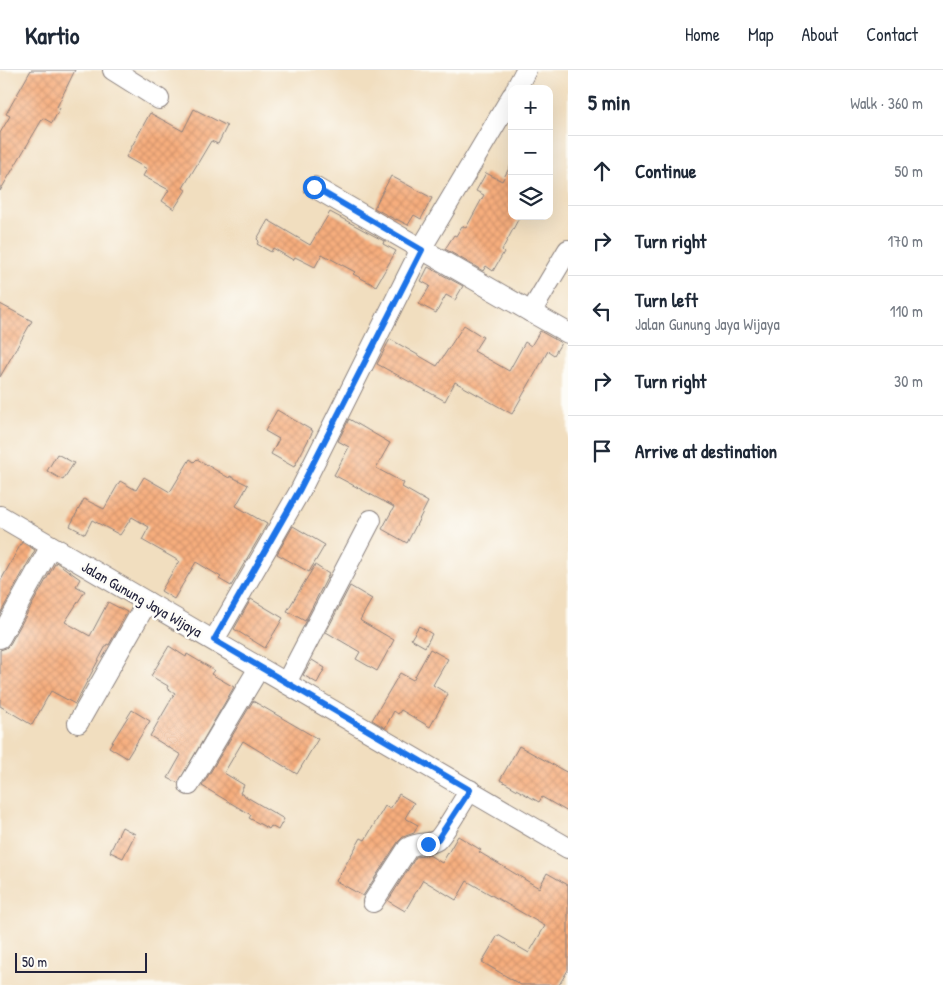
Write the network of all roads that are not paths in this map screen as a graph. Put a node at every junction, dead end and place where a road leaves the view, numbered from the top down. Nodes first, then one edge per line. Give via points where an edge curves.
1 (113, 70) edge
2 (526, 70) edge
3 (518, 85) edge
4 (159, 99) dead end
5 (508, 103) edge
6 (314, 187) dead end
7 (422, 250) junction
8 (568, 250) edge
9 (530, 312) junction
10 (568, 333) edge
11 (0, 516) edge
12 (371, 520) dead end
13 (51, 546) junction
14 (147, 602) junction
15 (0, 638) edge
16 (214, 640) junction
17 (260, 668) junction
18 (286, 683) junction
19 (78, 723) dead end
20 (189, 785) dead end
21 (470, 790) junction
22 (566, 842) edge
23 (373, 902) dead end

1 - 4 street
2 - 3 street
5 - 7 street
6 - 7 street
7 - 9 street
7 - 16 street via 300,489
8 - 9 street
9 - 10 street
11 - 13 street, Jalan Gunung Jaya Wijaya
12 - 18 street
13 - 14 street, Jalan Gunung Jaya Wijaya
13 - 15 street
14 - 16 street, Jalan Gunung Jaya Wijaya
14 - 19 street
16 - 17 street, Jalan Gunung Jaya Wijaya
17 - 18 street, Jalan Gunung Jaya Wijaya
17 - 20 street
18 - 21 street, Jalan Gunung Jaya Wijaya
21 - 22 street, Jalan Gunung Jaya Wijaya
21 - 23 street via 438,839 408,848

